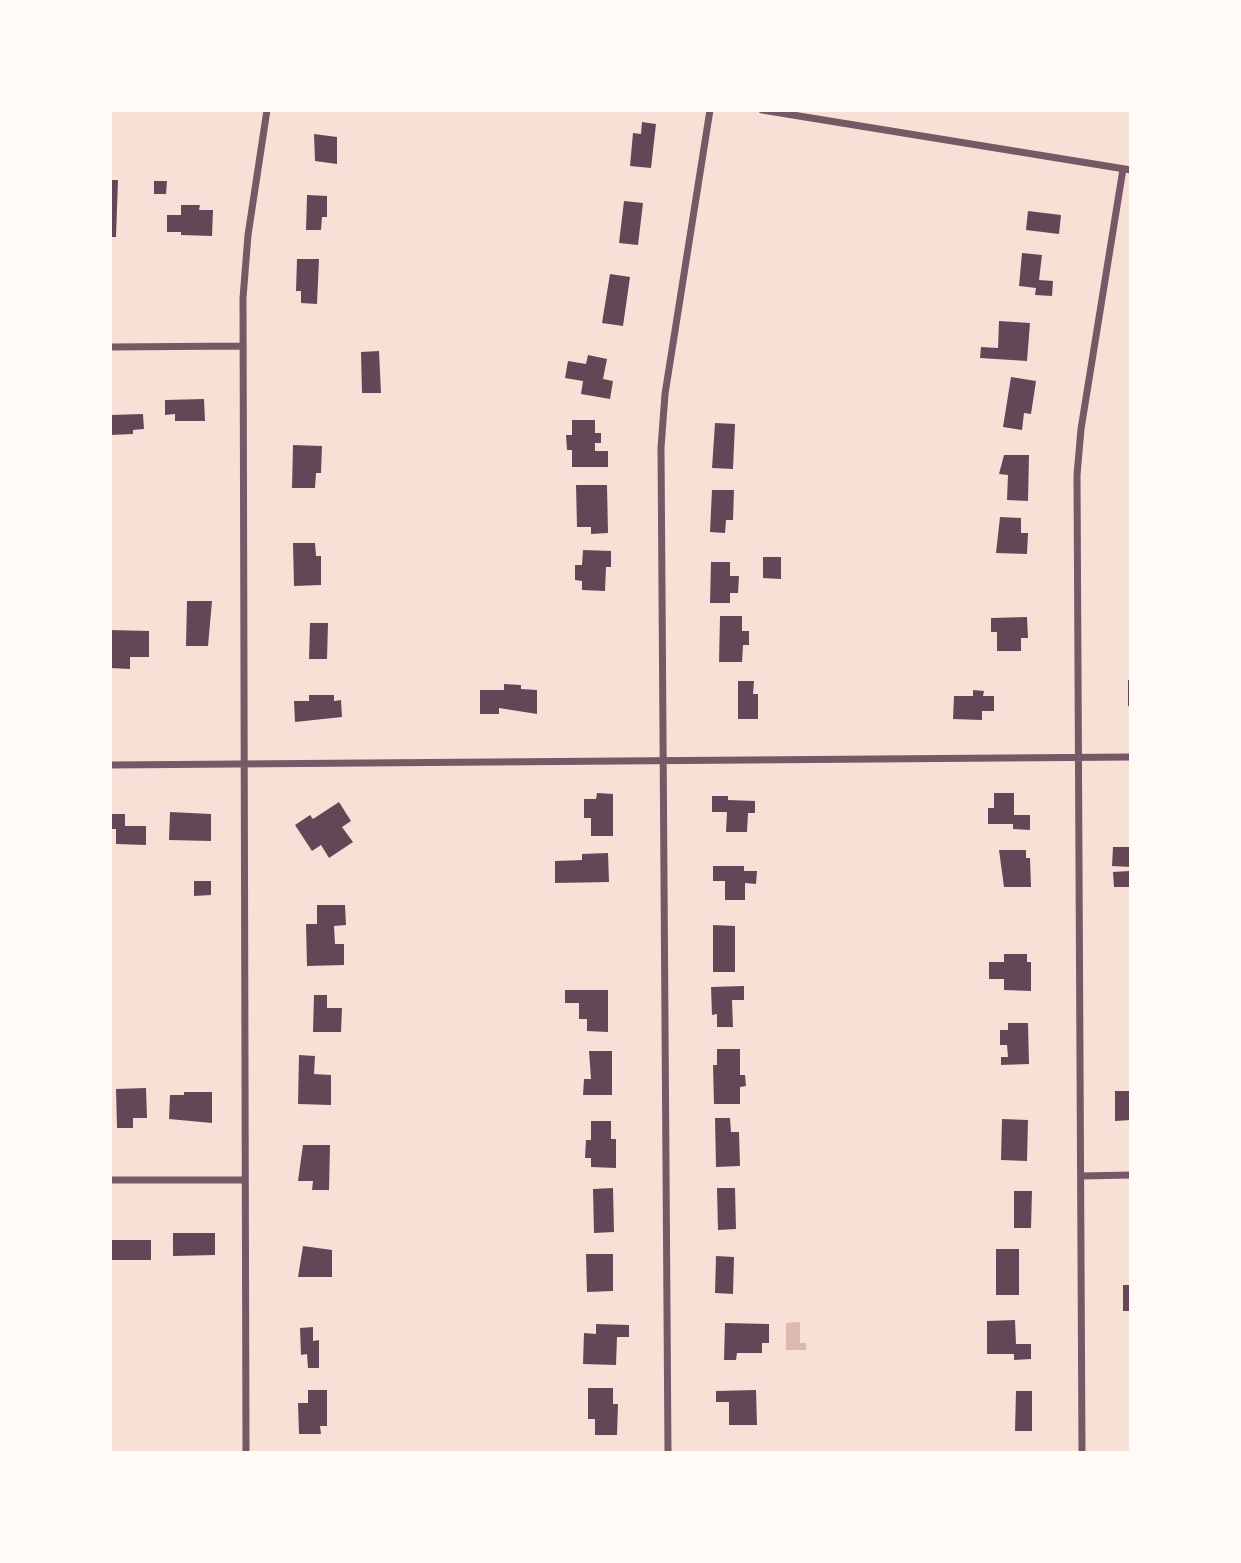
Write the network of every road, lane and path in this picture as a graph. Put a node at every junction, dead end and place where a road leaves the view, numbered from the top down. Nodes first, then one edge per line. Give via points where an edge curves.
1 (267, 110) edge
2 (710, 110) edge
3 (762, 110) edge
4 (1127, 169) edge
5 (243, 346) junction
6 (110, 347) edge
7 (1131, 757) edge
8 (1079, 758) junction
9 (662, 761) junction
10 (245, 764) junction
11 (110, 765) edge
12 (1131, 1175) edge
13 (1081, 1176) junction
14 (110, 1180) edge
15 (245, 1180) junction
16 (246, 1453) edge
17 (668, 1453) edge
18 (1082, 1453) edge

1 - 5 street via 246,257
2 - 9 street via 662,421
3 - 4 street
4 - 8 street via 1078,450
5 - 6 street
5 - 10 street
7 - 8 street
8 - 9 street
8 - 13 street
9 - 10 street
9 - 17 street
10 - 11 street
10 - 15 street
12 - 13 street
13 - 18 street
14 - 15 street
15 - 16 street

